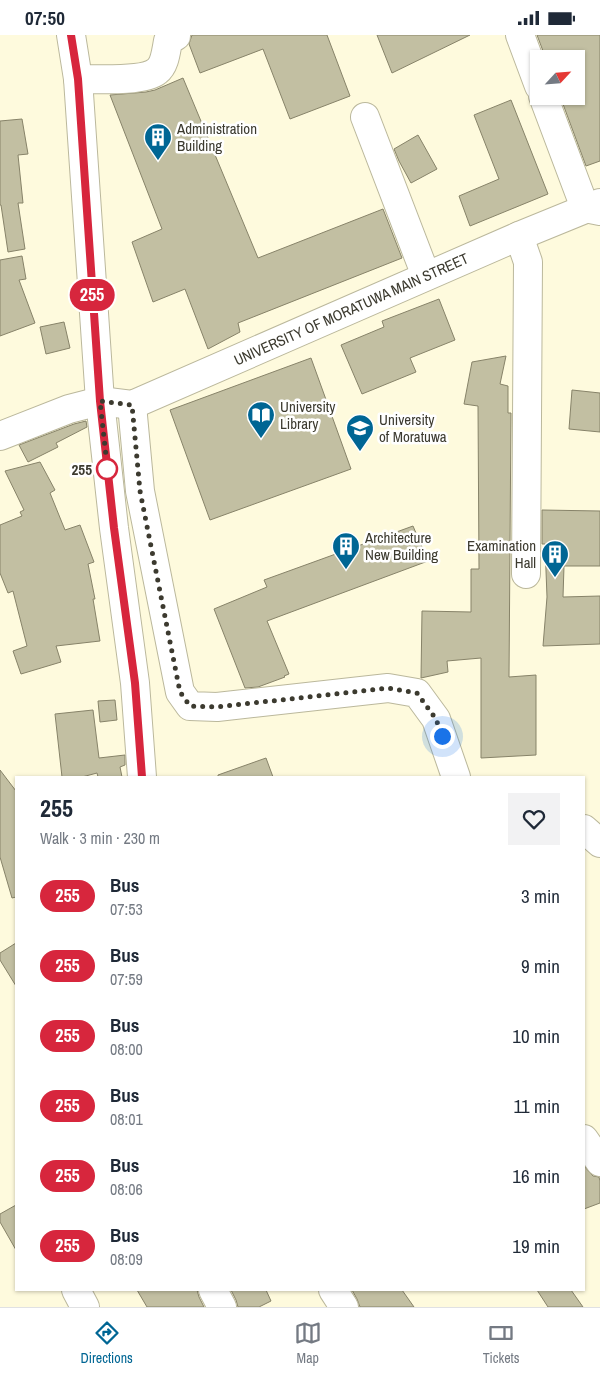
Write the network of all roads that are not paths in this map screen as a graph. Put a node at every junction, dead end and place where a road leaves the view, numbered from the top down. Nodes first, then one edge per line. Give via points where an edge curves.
1 (72, 35) edge
2 (176, 35) edge
3 (520, 35) edge
4 (530, 62) edge
5 (78, 79) junction
6 (547, 105) edge
7 (365, 117) dead end
8 (595, 207) edge
9 (519, 236) junction
10 (426, 276) junction
11 (100, 401) junction
12 (132, 405) junction
13 (0, 436) edge
14 (526, 574) dead end
15 (142, 776) edge
16 (456, 776) edge
17 (585, 830) edge
18 (600, 843) edge
19 (585, 1140) edge
20 (600, 1163) edge
21 (77, 1291) edge
22 (214, 1291) edge
23 (334, 1291) edge
24 (85, 1307) edge
25 (222, 1307) edge
26 (344, 1307) edge

1 - 5 street
2 - 5 street via 168,41 158,71 147,76
3 - 4 street
5 - 11 street
6 - 8 street
7 - 10 street
8 - 9 street, UNIVERSITY OF MORATUWA MAIN STREET
9 - 10 street, UNIVERSITY OF MORATUWA MAIN STREET
9 - 14 street via 528,262
10 - 12 street, UNIVERSITY OF MORATUWA MAIN STREET
11 - 12 street
11 - 13 street via 69,409
11 - 15 street via 135,683
12 - 16 street via 140,491 180,692 190,706 217,707 388,688 417,693 436,719
17 - 18 street
19 - 20 street
21 - 24 street
22 - 25 street
23 - 26 street

